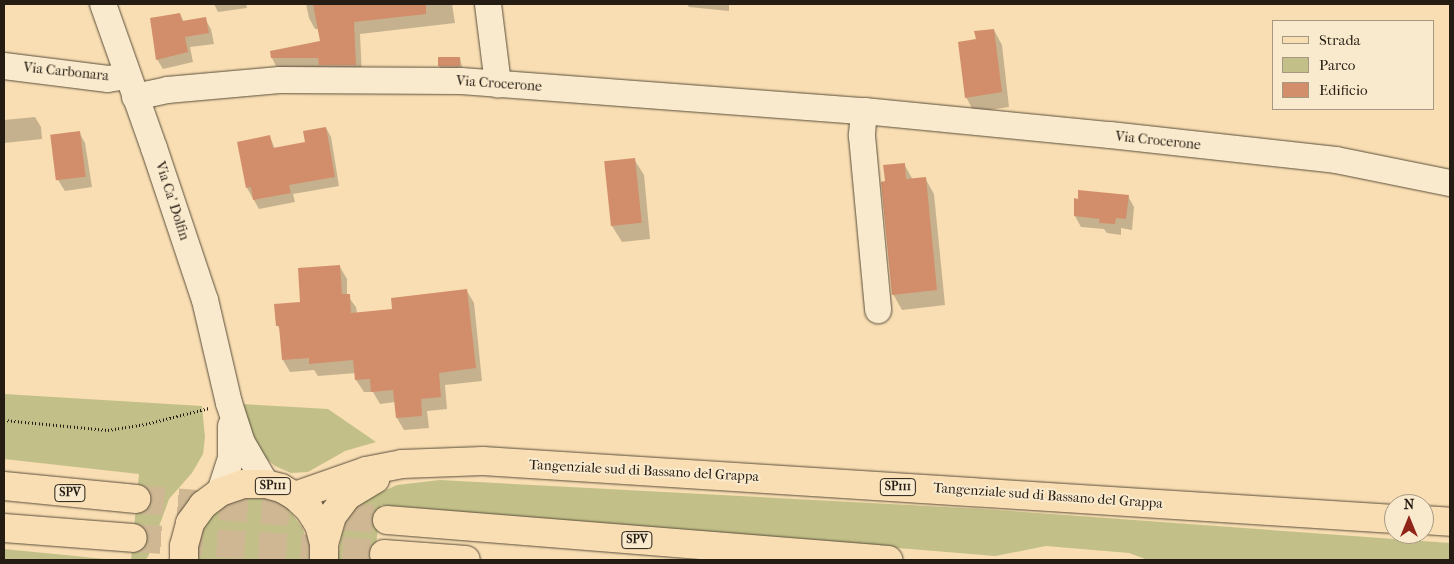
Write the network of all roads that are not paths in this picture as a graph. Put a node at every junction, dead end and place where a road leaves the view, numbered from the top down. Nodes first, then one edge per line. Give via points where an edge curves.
1 (103, 4) edge
2 (488, 4) edge
3 (4, 66) edge
4 (498, 84) junction
5 (131, 87) junction
6 (864, 111) junction
7 (1450, 183) edge
8 (878, 310) dead end
9 (219, 407) junction
10 (402, 464) junction
11 (266, 484) junction
12 (4, 486) edge
13 (220, 492) junction
14 (295, 496) junction
15 (136, 499) tunnel mouth
16 (1384, 517) edge
17 (387, 520) tunnel mouth
18 (1434, 521) edge
19 (1450, 522) edge
20 (4, 528) edge
21 (132, 538) tunnel mouth
22 (324, 552) edge
23 (384, 554) tunnel mouth
24 (182, 556) edge
25 (466, 560) edge
26 (888, 560) edge

1 - 5 street, Via Ca' Dolfin
2 - 4 street
3 - 5 street, Via Carbonara via 108,78
4 - 5 street, Via Crocerone via 280,80 166,90
4 - 6 street, Via Crocerone
5 - 9 street, Via Ca' Dolfin via 205,300
6 - 7 street, Via Crocerone via 1336,160
6 - 8 street via 862,136
9 - 11 street, Via Ca' Dolfin
9 - 13 street, Via Ca' Dolfin via 231,459
10 - 14 main road, Tangenziale sud di Bassano del Grappa / SP111 via 366,471
10 - 16 main road, Tangenziale sud di Bassano del Grappa / SP111 via 493,462
10 - 22 main road, Tangenziale sud di Bassano del Grappa / SP111 via 347,496 332,516
11 - 13 main road, Tangenziale sud di Bassano del Grappa / SP111 via 242,484
11 - 14 main road, Tangenziale sud di Bassano del Grappa / SP111
12 - 15 main road, SPV
13 - 24 main road, Tangenziale sud di Bassano del Grappa / SP111 via 203,505 190,523
14 - 22 main road, Tangenziale sud di Bassano del Grappa / SP111 via 319,525
17 - 26 main road, SPV
18 - 19 main road
20 - 21 main road
23 - 25 main road

